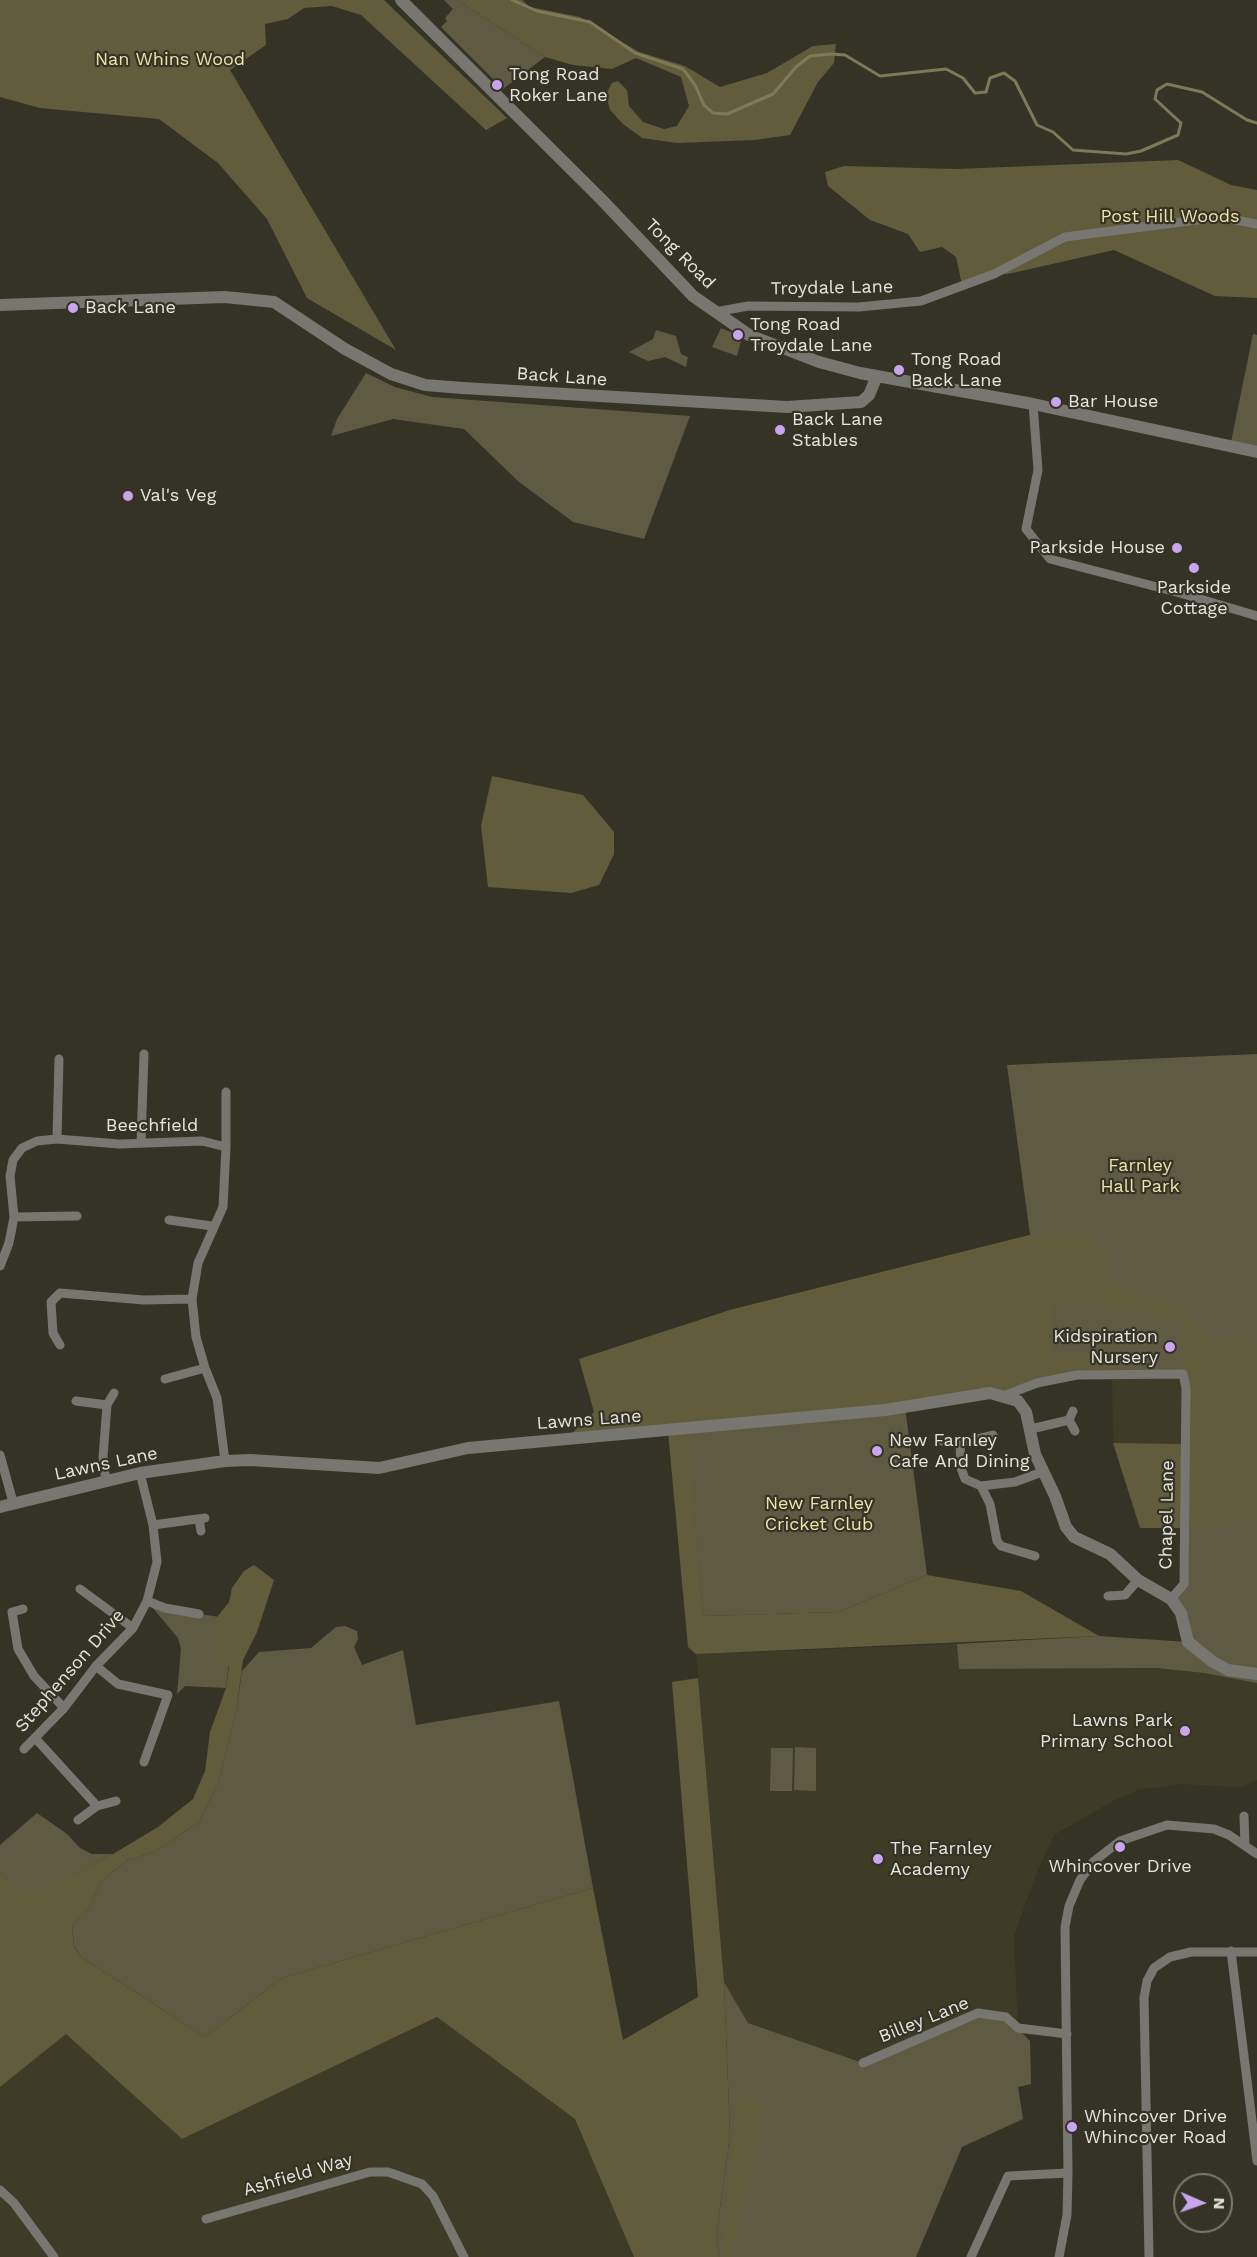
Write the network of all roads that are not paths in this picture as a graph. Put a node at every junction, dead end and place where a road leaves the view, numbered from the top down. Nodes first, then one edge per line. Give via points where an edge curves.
1 (401, 0) edge
2 (1257, 224) edge
3 (0, 305) edge
4 (715, 312) junction
5 (877, 376) junction
6 (1033, 404) junction
7 (1257, 452) edge
8 (1257, 616) edge
9 (144, 1054) dead end
10 (59, 1059) dead end
11 (226, 1092) dead end
12 (57, 1139) junction
13 (141, 1143) junction
14 (226, 1147) junction
15 (5, 1176) edge
16 (77, 1216) dead end
17 (14, 1217) junction
18 (169, 1220) dead end
19 (212, 1226) junction
20 (1, 1263) edge
21 (192, 1299) junction
22 (60, 1346) dead end
23 (205, 1368) junction
24 (1183, 1374) joint
25 (165, 1379) dead end
26 (114, 1393) dead end
27 (1006, 1395) junction
28 (76, 1401) dead end
29 (107, 1406) junction
30 (1031, 1429) junction
31 (1075, 1431) dead end
32 (993, 1435) dead end
33 (942, 1441) dead end
34 (960, 1443) junction
35 (0, 1459) edge
36 (225, 1461) junction
37 (1042, 1472) junction
38 (140, 1473) junction
39 (106, 1482) junction
40 (981, 1486) junction
41 (13, 1502) junction
42 (0, 1507) edge
43 (153, 1525) junction
44 (201, 1531) dead end
45 (1035, 1556) dead end
46 (1138, 1580) junction
47 (80, 1589) dead end
48 (1108, 1596) dead end
49 (1171, 1599) junction
50 (147, 1601) junction
51 (23, 1609) dead end
52 (199, 1614) dead end
53 (133, 1628) junction
54 (96, 1666) junction
55 (1257, 1674) edge
56 (64, 1707) junction
57 (36, 1739) junction
58 (24, 1749) dead end
59 (144, 1762) dead end
60 (116, 1801) dead end
61 (97, 1806) junction
62 (1244, 1816) dead end
63 (78, 1820) dead end
64 (1245, 1845) junction
65 (1257, 1854) edge
66 (1231, 1951) junction
67 (1257, 1952) edge
68 (1067, 2034) junction
69 (863, 2063) dead end
70 (1257, 2161) edge
71 (1068, 2173) junction
72 (0, 2190) edge
73 (206, 2219) dead end
74 (54, 2257) edge
75 (464, 2257) edge
76 (971, 2257) edge
77 (1059, 2257) edge
78 (1149, 2257) edge

1 - 4 street, Tong Road via 693,296
2 - 4 street, Troydale Lane via 1220,217 1065,237 994,274 921,301 859,307 748,306
3 - 5 street, Back Lane via 225,297 274,302 391,374 425,384 463,388 787,407 861,402 869,395
4 - 5 street, Tong Road via 749,335 819,362
5 - 6 street, Tong Road
6 - 7 street, Tong Road
6 - 8 street via 1038,470 1026,529 1050,560 1180,592
9 - 13 street
10 - 12 street
11 - 14 street
12 - 13 street, Beechfield
12 - 15 street, Beechfield via 22,1148
13 - 14 street, Beechfield via 202,1141
14 - 19 street via 223,1207
15 - 17 street, Beechfield
16 - 17 street
17 - 20 street, Beechfield
18 - 19 street
19 - 21 street via 198,1263
21 - 22 street via 144,1300 60,1293 51,1302 53,1333
21 - 23 street via 196,1337
23 - 25 street
23 - 36 street via 218,1398
24 - 27 street, Lawns Lane via 1077,1375 1037,1383
24 - 49 street, Chapel Lane via 1184,1584
26 - 29 street
27 - 30 street via 1018,1401
27 - 36 street, Lawns Lane via 974,1394 885,1410 490,1446 379,1468
28 - 29 street
29 - 39 street via 103,1457
30 - 31 street via 1071,1416
30 - 37 street
32 - 34 street
33 - 34 street
34 - 40 street via 965,1479
35 - 41 street
36 - 38 street, Lawns Lane
37 - 40 street via 1015,1482
37 - 46 street via 1074,1537 1110,1554
38 - 39 street, Lawns Lane
38 - 43 street, Stephenson Drive
39 - 41 street, Lawns Lane
40 - 45 street via 993,1514 997,1541 1001,1546
41 - 42 street, Lawns Lane
43 - 44 street via 202,1518
43 - 50 street, Stephenson Drive via 157,1562
46 - 48 street via 1125,1595
46 - 49 street
47 - 53 street
49 - 55 street via 1181,1613 1188,1642 1196,1649 1228,1671
50 - 52 street
50 - 53 street, Stephenson Drive
51 - 56 street via 7,1612 18,1649 34,1676
53 - 54 street, Stephenson Drive
54 - 56 street, Stephenson Drive
54 - 59 street via 118,1684 168,1695
56 - 57 street, Stephenson Drive
57 - 58 street, Stephenson Drive
57 - 61 street
60 - 61 street
61 - 63 street
62 - 64 street
64 - 65 street
64 - 68 street via 1214,1829 1167,1825 1120,1841 1093,1862 1080,1880 1065,1927
66 - 67 street
66 - 70 street
66 - 78 street via 1170,1957 1154,1968 1147,1981 1144,1998
68 - 69 street, Billey Lane via 1018,2028 1006,2017 978,2013
68 - 71 street
71 - 76 street via 1008,2176
71 - 77 street via 1067,2215
72 - 74 street
73 - 75 street, Ashfield Way via 370,2172 388,2172 422,2184 433,2196

